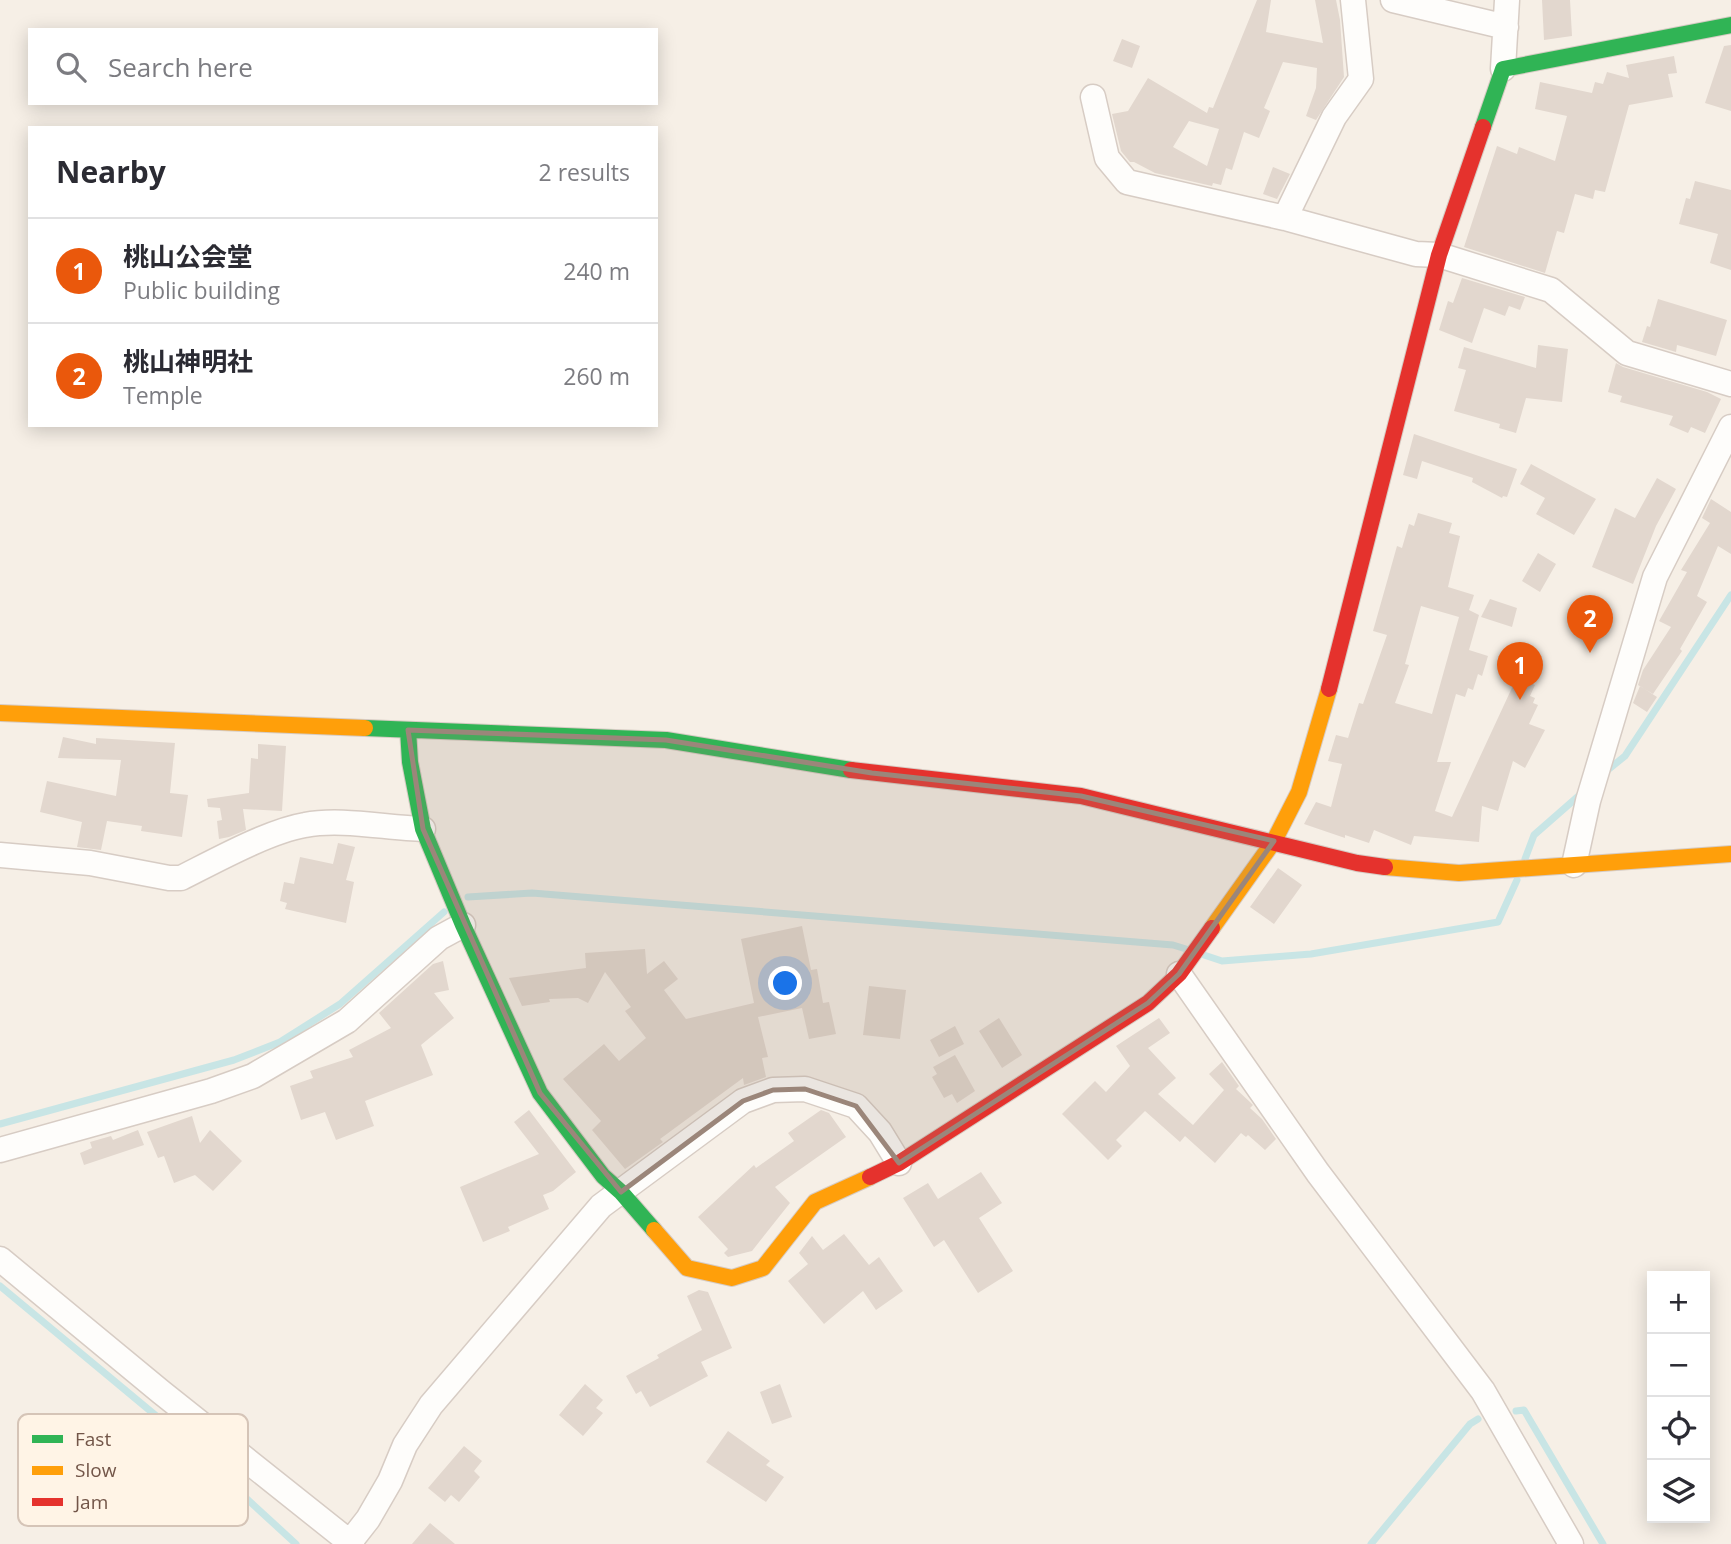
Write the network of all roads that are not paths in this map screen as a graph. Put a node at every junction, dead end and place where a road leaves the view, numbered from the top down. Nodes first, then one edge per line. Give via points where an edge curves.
1 (1353, 0) edge
2 (1392, 0) edge
3 (1507, 0) edge
4 (1731, 25) edge
5 (1506, 27) junction
6 (1503, 69) junction
7 (1093, 97) dead end
8 (1285, 218) junction
9 (1439, 255) junction
10 (1731, 384) edge
11 (1731, 427) edge
12 (0, 713) edge
13 (408, 730) junction
14 (423, 829) junction
15 (1274, 841) junction
16 (1731, 854) edge
17 (0, 855) edge
18 (1574, 865) junction
19 (463, 925) junction
20 (1179, 974) junction
21 (0, 1150) edge
22 (899, 1163) junction
23 (621, 1192) junction
24 (0, 1259) edge
25 (188, 1414) edge
26 (248, 1461) edge
27 (351, 1543) edge
28 (1571, 1544) edge

1 - 8 street via 1361,79 1334,117
2 - 5 street
3 - 5 street
4 - 6 street
5 - 6 street
6 - 9 street
7 - 8 street via 1107,159 1127,182
8 - 9 street via 1416,254
9 - 10 street via 1551,290 1627,353
9 - 15 street via 1339,657 1299,792
11 - 18 street via 1655,577 1588,801
12 - 13 street
13 - 14 street
13 - 15 street via 666,740 872,773 1081,796
14 - 17 street via 306,824 181,878
14 - 19 street
15 - 18 street via 1357,863 1402,869 1459,873
15 - 20 street
16 - 18 street
19 - 21 street via 439,938 346,1021 253,1076
19 - 23 street via 540,1093 595,1166
20 - 22 street via 1147,1003
20 - 28 street via 1318,1173 1483,1391
22 - 23 street via 880,1132 856,1106 805,1089 773,1090 743,1101
22 - 23 street via 815,1202 763,1268 732,1278 687,1268
23 - 27 street via 601,1206 431,1405
24 - 25 street
26 - 27 street

